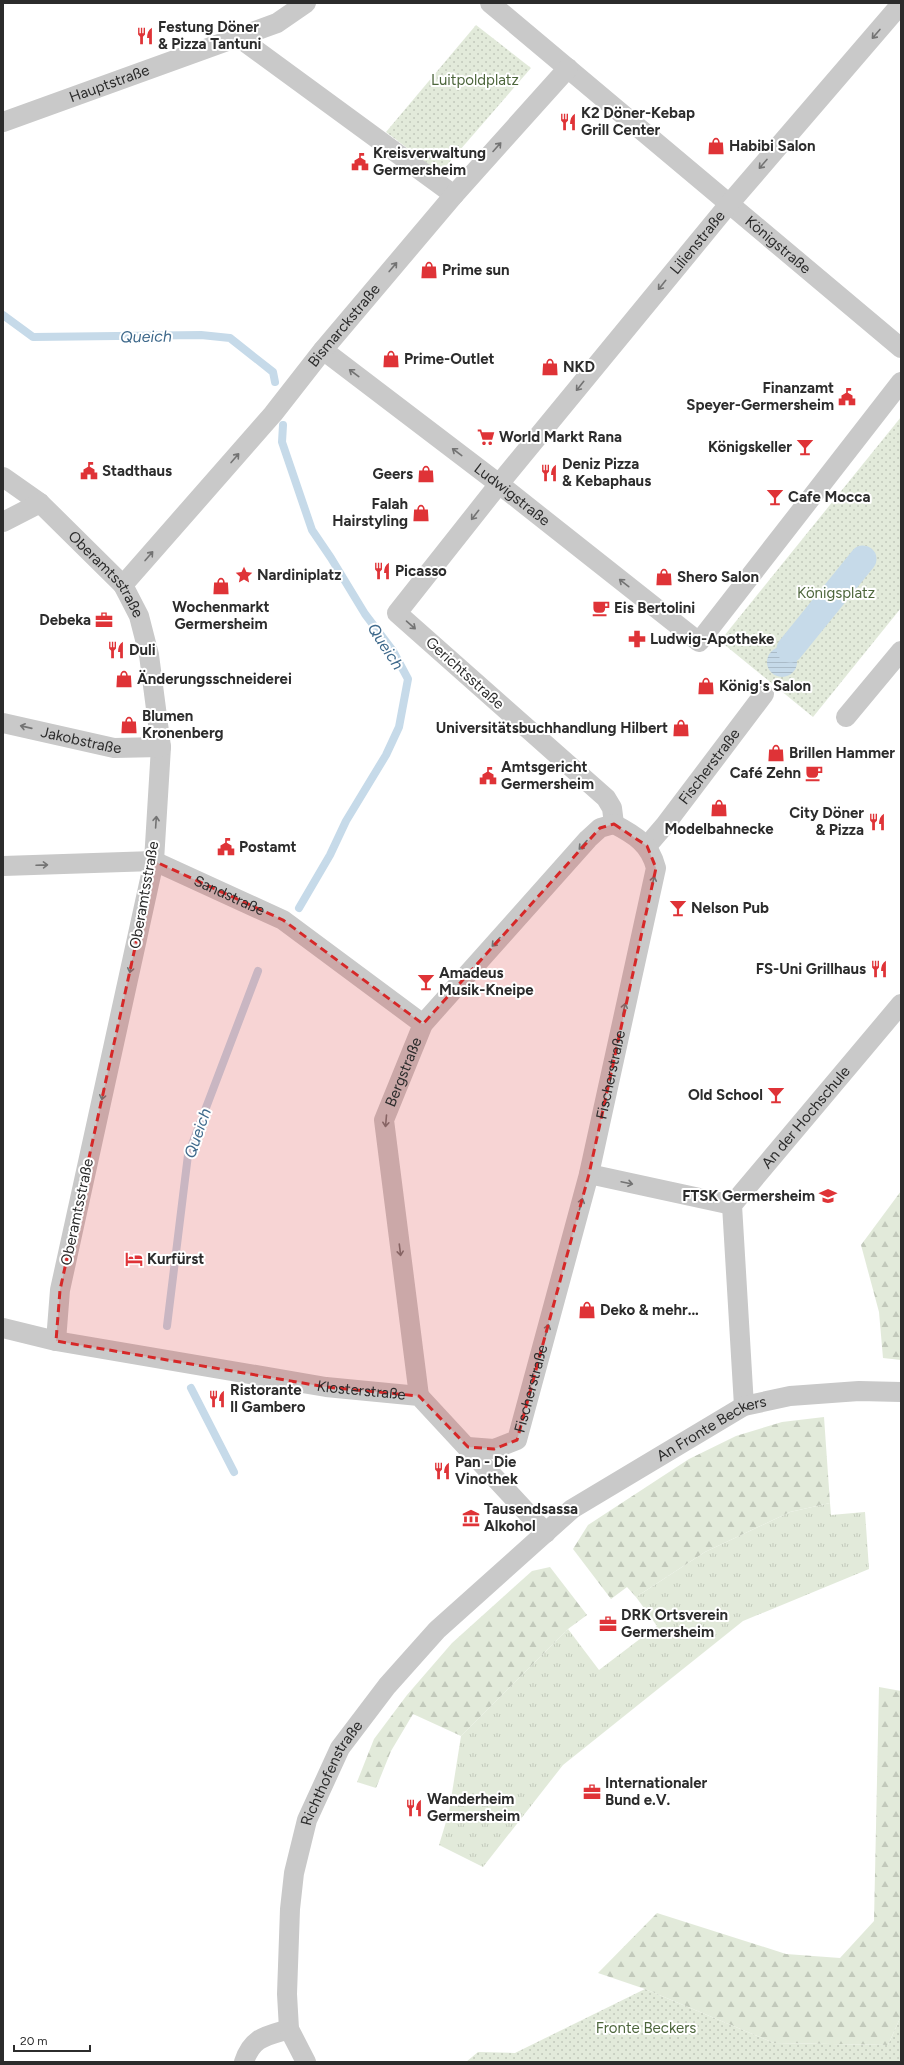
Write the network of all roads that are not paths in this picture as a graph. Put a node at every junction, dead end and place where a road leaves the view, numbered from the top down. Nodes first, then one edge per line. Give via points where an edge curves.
1 (306, 3) edge
2 (490, 3) edge
3 (901, 4) edge
4 (238, 37) junction
5 (568, 68) junction
6 (3, 122) edge
7 (454, 195) junction
8 (729, 204) junction
9 (901, 348) edge
10 (323, 350) junction
11 (901, 382) edge
12 (3, 477) edge
13 (499, 484) junction
14 (40, 503) junction
15 (3, 522) edge
16 (123, 585) junction
17 (901, 651) edge
18 (764, 694) dead end
19 (846, 717) dead end
20 (3, 723) edge
21 (161, 747) junction
22 (614, 824) junction
23 (647, 846) junction
24 (154, 861) junction
25 (3, 866) edge
26 (901, 1004) edge
27 (423, 1024) junction
28 (589, 1174) junction
29 (732, 1205) junction
30 (3, 1328) edge
31 (56, 1341) junction
32 (901, 1392) edge
33 (419, 1396) junction
34 (744, 1406) junction
35 (468, 1447) junction
36 (546, 1533) junction
37 (289, 2029) junction
38 (244, 2062) edge
39 (306, 2062) edge

1 - 4 street via 277,23
2 - 5 street, Königstraße
3 -> 8 street, Lilienstraße
4 - 6 street, Hauptstraße
4 - 7 street
7 -> 5 street, Bismarckstraße
5 - 8 street, Königstraße
10 -> 7 street, Bismarckstraße
8 - 9 street, Königstraße
8 -> 13 street, Lilienstraße
13 -> 10 street, Ludwigstraße
16 -> 10 street, Bismarckstraße via 273,414
11 -> 13 street, Ludwigstraße via 699,642
12 - 14 street, Oberamtsstraße
13 -> 22 street, Gerichtsstraße via 397,613 606,798 612,808
14 - 15 street
14 - 16 street, Oberamtsstraße
16 - 21 street, Oberamtsstraße via 139,616 149,655
17 - 19 street
18 - 23 street, Fischerstraße
21 -> 20 street, Jakobstraße via 114,748
24 -> 21 street, Oberamtsstraße
22 - 23 street
22 -> 27 street, Bergstraße via 600,828 588,839
28 -> 23 street, Fischerstraße via 656,868
25 -> 24 street, Sandstraße
24 - 27 street, Sandstraße via 283,920
24 -> 31 street, Oberamtsstraße via 60,1290
26 - 29 street, An der Hochschule
27 -> 33 street, Bergstraße via 384,1120
28 -> 29 street
35 -> 28 street, Fischerstraße via 494,1449 517,1440
29 - 34 street
30 - 31 street, Klosterstraße
31 - 33 street, Klosterstraße via 326,1387
32 - 34 street, An Fronte Beckers via 859,1391 790,1396
33 - 35 street, Klosterstraße
34 - 36 street, An Fronte Beckers via 572,1509
35 - 36 street, Klosterstraße
36 - 37 street, Richthofenstraße via 437,1630 387,1686 340,1748 307,1820 294,1873 287,1945
37 - 38 street via 252,2044
37 - 39 street

